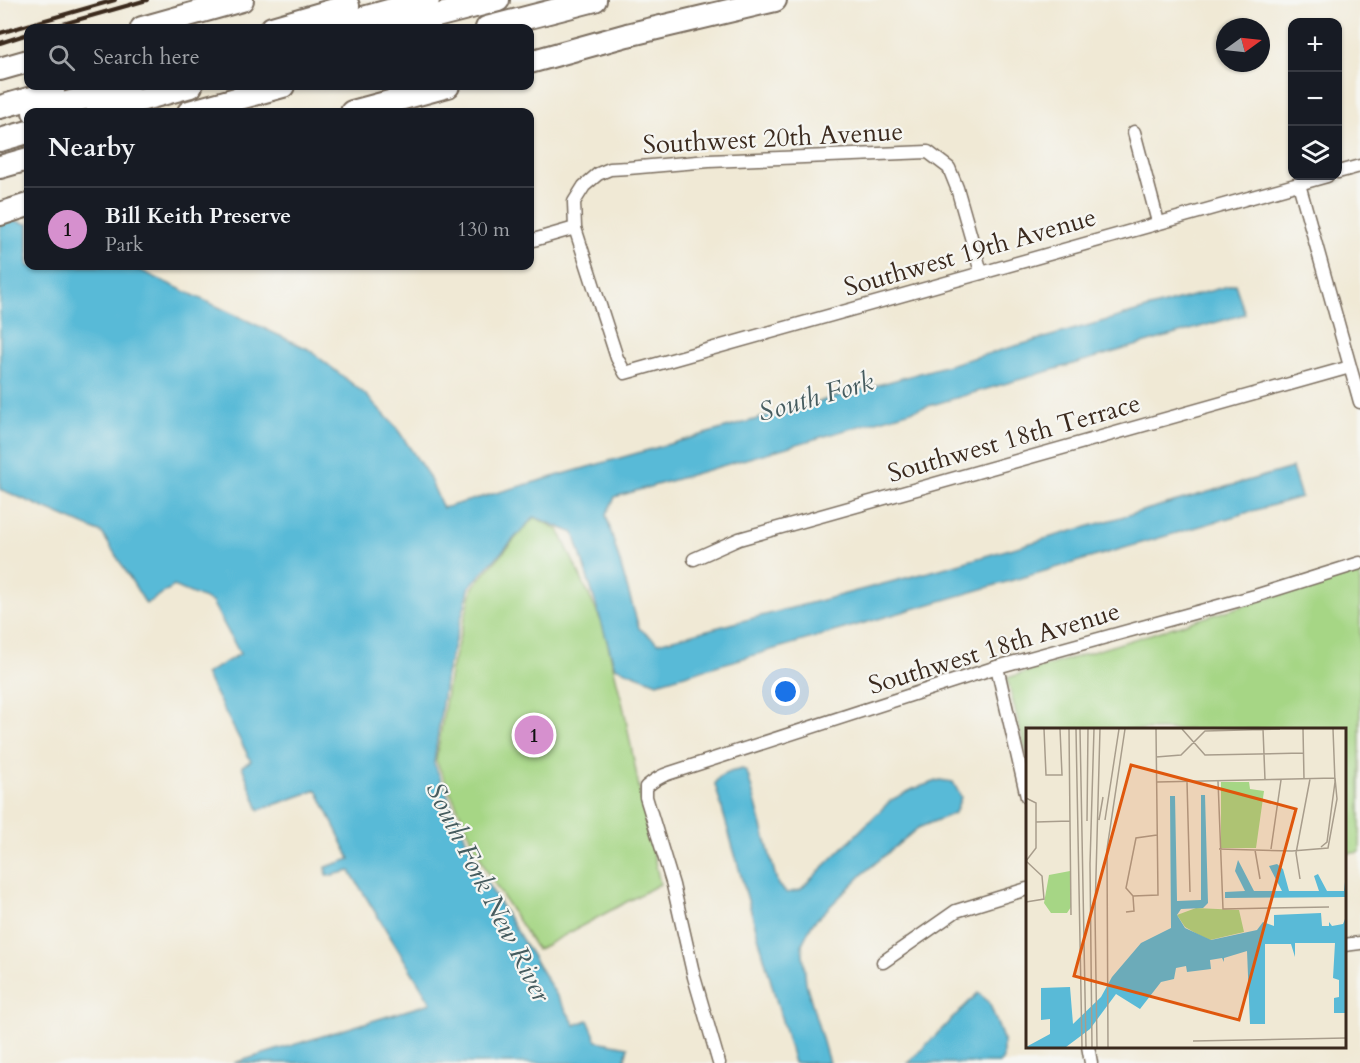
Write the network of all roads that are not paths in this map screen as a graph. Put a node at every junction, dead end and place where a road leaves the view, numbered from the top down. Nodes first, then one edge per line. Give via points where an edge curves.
1 (242, 0) edge
2 (370, 0) edge
3 (498, 0) edge
4 (595, 0) edge
5 (723, 0) edge
6 (774, 0) edge
7 (418, 3) edge
8 (156, 24) edge
9 (286, 24) edge
10 (342, 24) edge
11 (405, 24) edge
12 (502, 24) edge
13 (627, 35) junction
14 (534, 61) edge
15 (24, 62) edge
16 (0, 69) edge
17 (61, 90) edge
18 (114, 90) edge
19 (177, 90) edge
20 (269, 90) edge
21 (433, 90) edge
22 (0, 107) edge
23 (48, 108) edge
24 (111, 108) edge
25 (203, 108) edge
26 (367, 108) edge
27 (24, 115) edge
28 (0, 122) edge
29 (1134, 132) dead end
30 (24, 133) edge
31 (0, 140) edge
32 (24, 160) edge
33 (1360, 166) edge
34 (0, 167) edge
35 (1342, 171) edge
36 (1313, 180) edge
37 (1299, 184) junction
38 (24, 207) edge
39 (0, 214) edge
40 (1158, 222) junction
41 (575, 228) junction
42 (534, 240) edge
43 (981, 272) junction
44 (1350, 367) junction
45 (1360, 402) edge
46 (694, 559) dead end
47 (1360, 563) edge
48 (997, 667) junction
49 (1026, 792) edge
50 (1026, 889) edge
51 (1360, 943) edge
52 (1345, 945) edge
53 (883, 962) dead end
54 (1088, 1048) edge
55 (718, 1063) edge
56 (1090, 1063) edge

1 - 8 highway
2 - 9 highway
3 - 11 highway
4 - 12 highway
5 - 13 highway
6 - 13 highway
7 - 10 highway
13 - 14 highway
15 - 16 highway
17 - 22 highway
18 - 23 highway
19 - 24 highway
20 - 25 highway
21 - 26 highway
27 - 28 highway
29 - 40 street
30 - 31 highway
32 - 34 highway
33 - 35 street
36 - 37 street, Southwest 19th Avenue
37 - 40 street, Southwest 19th Avenue
37 - 44 street
38 - 39 highway
40 - 43 street, Southwest 19th Avenue
41 - 42 street
41 - 43 street, Southwest 19th Avenue via 625,373
41 - 43 street, Southwest 20th Avenue via 574,202 584,186 610,169 928,152 949,168
44 - 45 street
44 - 46 street, Southwest 18th Terrace via 739,539
47 - 48 street, Southwest 18th Avenue
48 - 49 street
48 - 55 street, Southwest 18th Avenue via 670,772 646,788
50 - 53 street via 956,911
51 - 52 street
54 - 56 street

